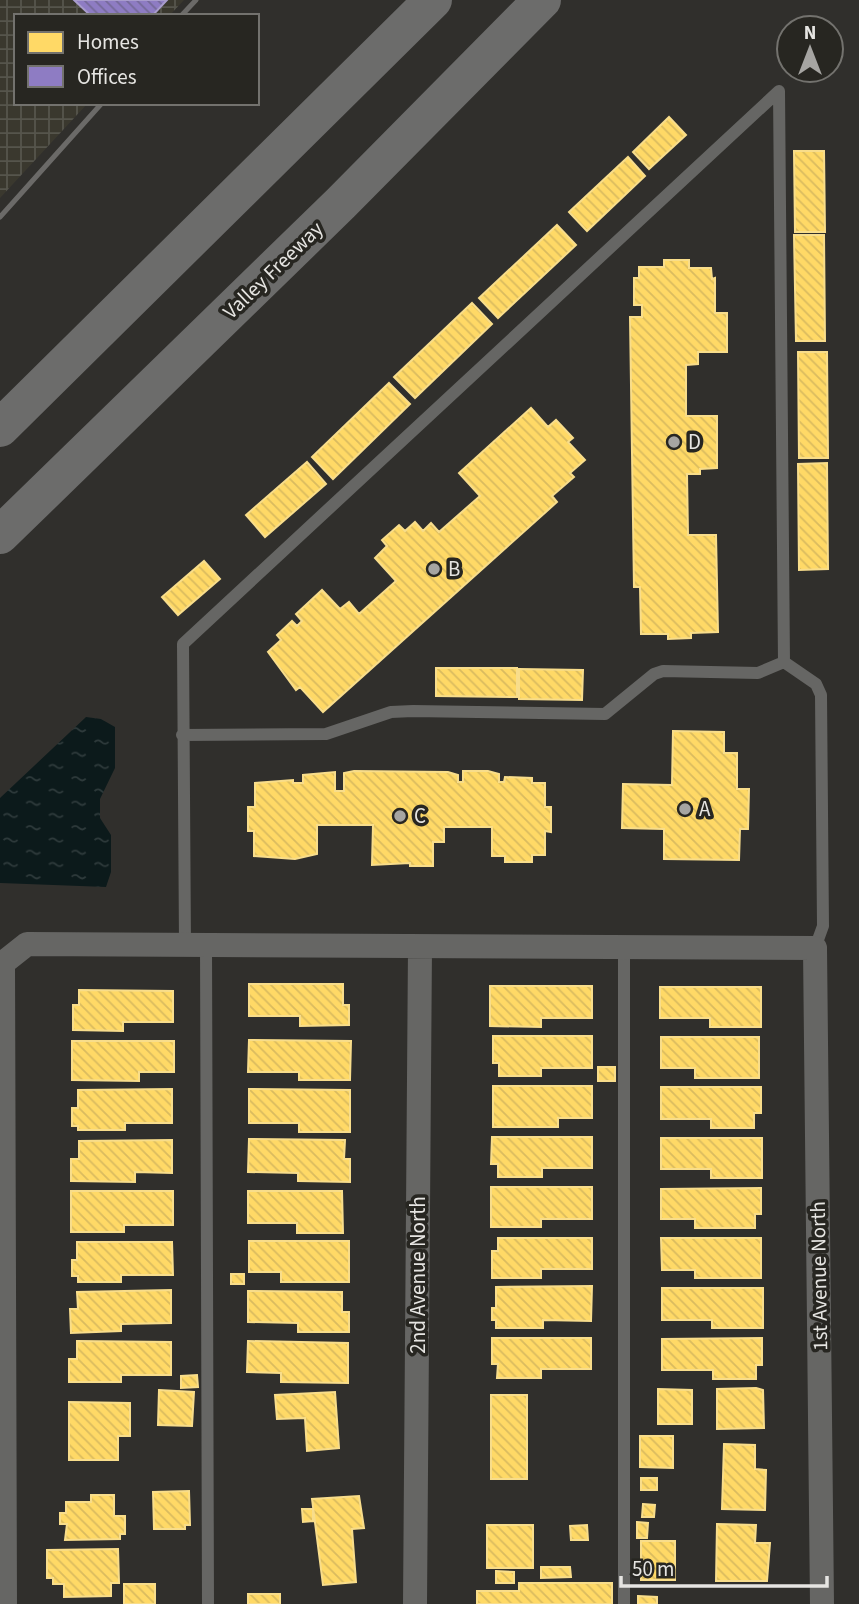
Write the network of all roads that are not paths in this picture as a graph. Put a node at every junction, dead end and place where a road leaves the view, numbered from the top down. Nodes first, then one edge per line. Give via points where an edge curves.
1 (433, 0) edge
2 (542, 0) edge
3 (0, 428) edge
4 (0, 535) edge
5 (784, 662) junction
6 (182, 735) junction
7 (195, 945) junction
8 (624, 946) junction
9 (420, 947) junction
10 (815, 948) junction
11 (5, 1604) edge
12 (208, 1604) edge
13 (415, 1604) edge
14 (624, 1604) edge
15 (822, 1604) edge

1 - 3 highway
2 - 4 highway, Valley Freeway
5 - 6 lane via 758,673 663,671 605,714 391,712 326,734
5 - 6 lane via 779,91 183,644
5 - 10 lane via 816,684 821,695 823,926
6 - 7 lane
7 - 9 street
7 - 11 street via 27,944 4,963
7 - 12 lane
8 - 9 street
8 - 10 street
8 - 14 lane
9 - 13 street, 2nd Avenue North
10 - 15 street, 1st Avenue North

